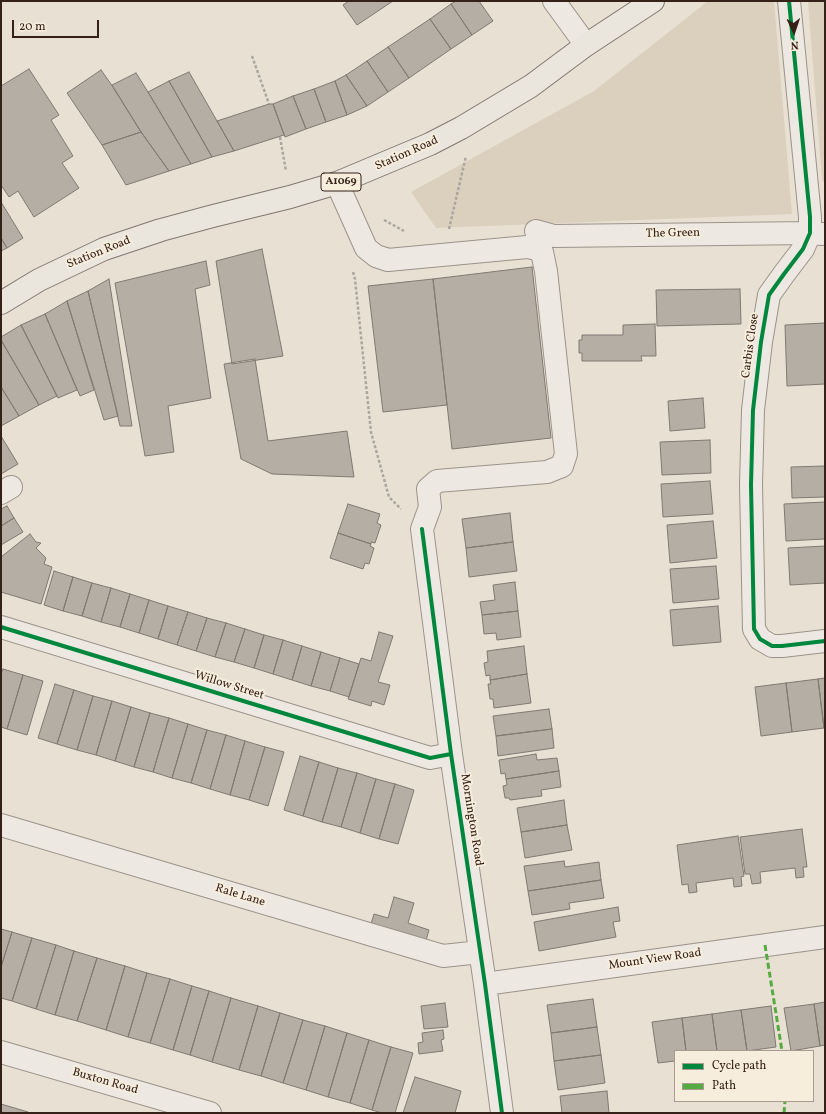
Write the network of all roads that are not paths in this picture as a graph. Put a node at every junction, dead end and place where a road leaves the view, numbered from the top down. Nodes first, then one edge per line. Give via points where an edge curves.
1 (554, 1) edge
2 (653, 1) edge
3 (789, 1) edge
4 (586, 44) junction
5 (337, 183) junction
6 (536, 231) dead end
7 (817, 233) edge
8 (1, 303) edge
9 (1, 627) edge
10 (825, 641) edge
11 (451, 754) junction
12 (1, 825) edge
13 (825, 937) edge
14 (480, 952) junction
15 (485, 984) junction
16 (1, 1052) edge
17 (210, 1113) edge
18 (502, 1113) edge

1 - 4 street
2 - 4 main road, Station Road / A1069
3 - 7 street, Carbis Close via 810,217
4 - 5 main road, Station Road / A1069 via 531,86 461,128 430,144
5 - 8 main road, Station Road / A1069 via 161,230 110,247 39,280
5 - 11 street, Mornington Road via 366,248 376,256 388,260 527,247 542,252 546,271 566,454 562,466 547,472 437,481 428,489 430,506 422,529
6 - 7 street, The Green via 554,236
7 - 10 street, Carbis Close via 769,295 761,342 753,410 754,629 760,639 772,646
9 - 11 street, Willow Street via 430,758
11 - 14 street, Mornington Road
12 - 14 street, Rale Lane via 443,956
13 - 15 street, Mount View Road
14 - 15 street, Mornington Road
15 - 18 street, Mornington Road
16 - 17 street, Buxton Road

